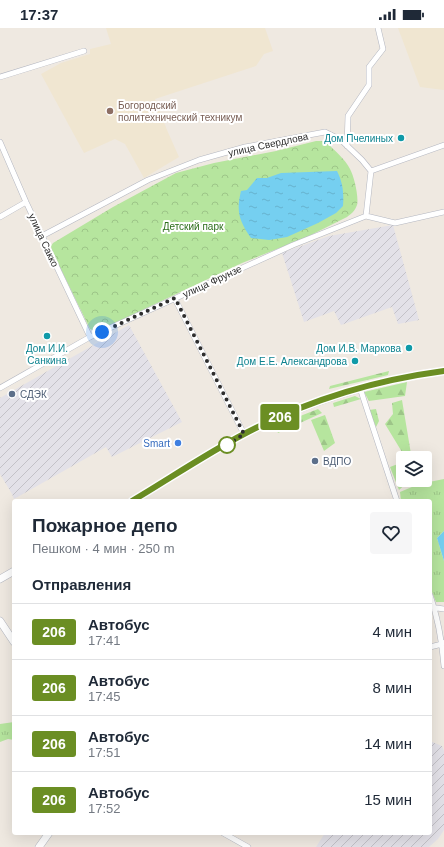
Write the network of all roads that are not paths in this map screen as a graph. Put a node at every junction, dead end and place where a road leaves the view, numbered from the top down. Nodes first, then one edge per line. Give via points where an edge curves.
1 (378, 28) edge
2 (84, 51) dead end
3 (0, 77) edge
4 (0, 142) edge
5 (444, 145) edge
6 (347, 146) junction
7 (371, 171) junction
8 (26, 202) junction
9 (444, 212) edge
10 (366, 216) junction
11 (0, 217) edge
12 (42, 236) junction
13 (175, 298) junction
14 (90, 337) junction
15 (444, 371) edge
16 (0, 388) edge
17 (360, 388) junction
18 (244, 434) junction
19 (135, 499) edge
20 (396, 499) edge
21 (12, 572) edge
22 (0, 579) edge
23 (432, 608) edge
24 (444, 609) edge
25 (0, 621) edge
26 (12, 639) edge
27 (442, 641) edge
28 (432, 646) edge
29 (444, 666) edge
30 (48, 835) edge
31 (227, 835) edge
32 (39, 847) edge
33 (248, 847) edge

1 - 6 street via 383,49 369,67 369,85 348,116
2 - 3 street
4 - 8 street, улица Сакко
5 - 7 street
6 - 7 street, улица Свердлова
6 - 12 street, улица Свердлова via 325,132 245,147 199,160 140,184
7 - 10 street
8 - 11 street
8 - 12 street, улица Сакко
9 - 10 street via 395,223
10 - 13 street, улица Фрунзе via 293,245
12 - 14 street, улица Сакко
13 - 14 street, улица Фрунзе
13 - 18 street
14 - 16 street, улица Фрунзе
15 - 17 main road
17 - 18 main road via 270,421
17 - 20 street
18 - 19 main road
21 - 22 main road
23 - 24 street
23 - 27 street
25 - 26 main road
27 - 28 street
27 - 29 street
30 - 32 main road
31 - 33 street

